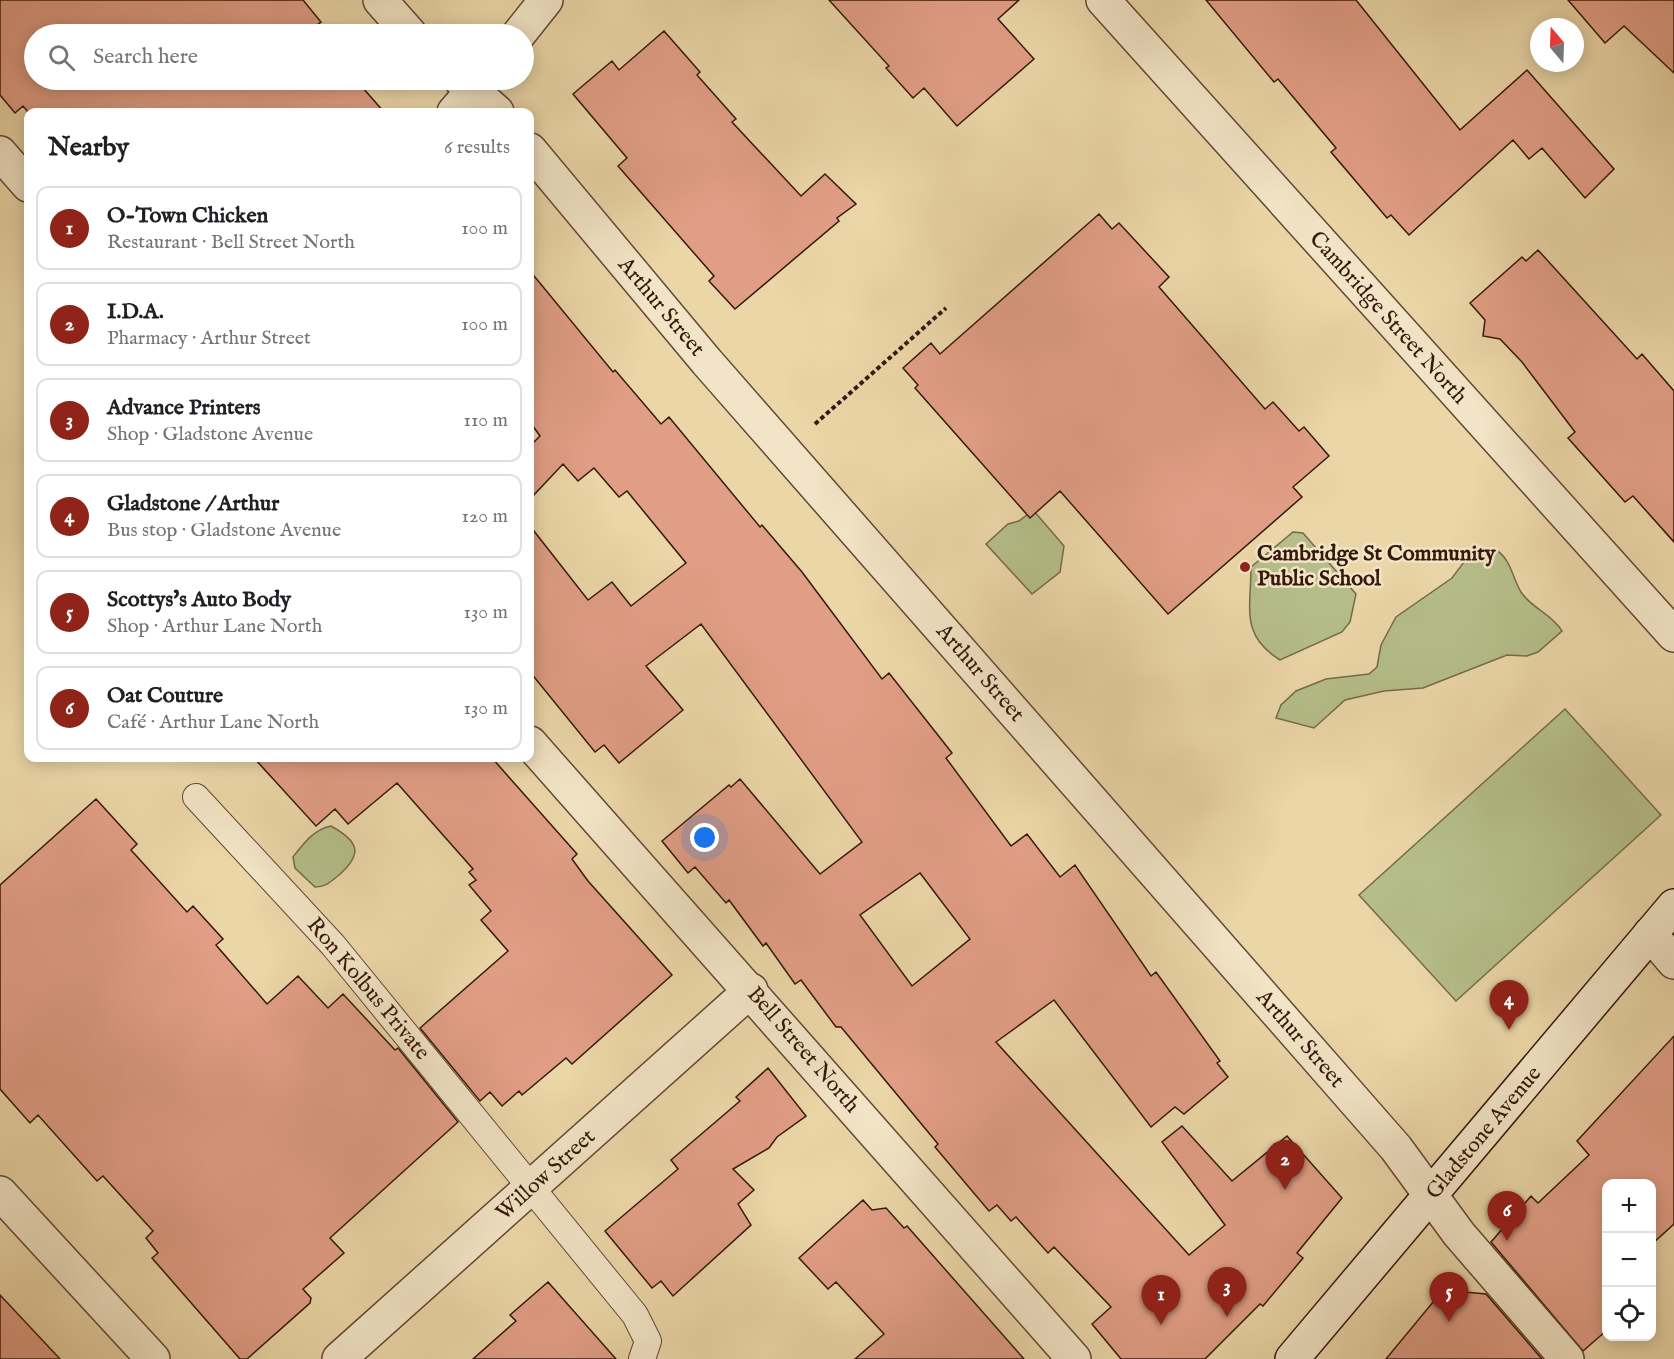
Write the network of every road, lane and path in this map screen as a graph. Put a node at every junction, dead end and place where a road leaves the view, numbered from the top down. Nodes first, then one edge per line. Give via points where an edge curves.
1 (380, 0) edge
2 (546, 0) edge
3 (1103, 0) edge
4 (401, 24) edge
5 (527, 24) edge
6 (468, 90) edge
7 (491, 108) edge
8 (0, 153) edge
9 (534, 155) edge
10 (24, 180) edge
11 (946, 308) dead end
12 (810, 428) dead end
13 (1674, 635) edge
14 (534, 747) edge
15 (196, 797) dead end
16 (1674, 906) edge
17 (1650, 934) junction
18 (1674, 962) edge
19 (751, 990) junction
20 (532, 1187) junction
21 (0, 1193) edge
22 (1431, 1196) junction
23 (153, 1359) edge
24 (339, 1359) edge
25 (642, 1359) edge
26 (1074, 1359) edge
27 (1292, 1359) edge
28 (1567, 1359) edge

1 - 4 street
2 - 5 street
3 - 13 street, Cambridge Street North
6 - 7 street
8 - 10 street
9 - 22 street, Arthur Street via 707,362 1396,1148
11 - 12 path
14 - 19 street, Bell Street North
15 - 20 lane, Ron Kolbus Private via 333,945
16 - 17 street, Gladstone Avenue
17 - 18 street
17 - 22 street, Gladstone Avenue
19 - 20 street, Willow Street
19 - 26 street, Bell Street North
20 - 24 street, Willow Street
20 - 25 lane, Ron Kolbus Private via 636,1315 648,1341
21 - 23 street
22 - 27 street, Gladstone Avenue
22 - 28 street, Arthur Street

